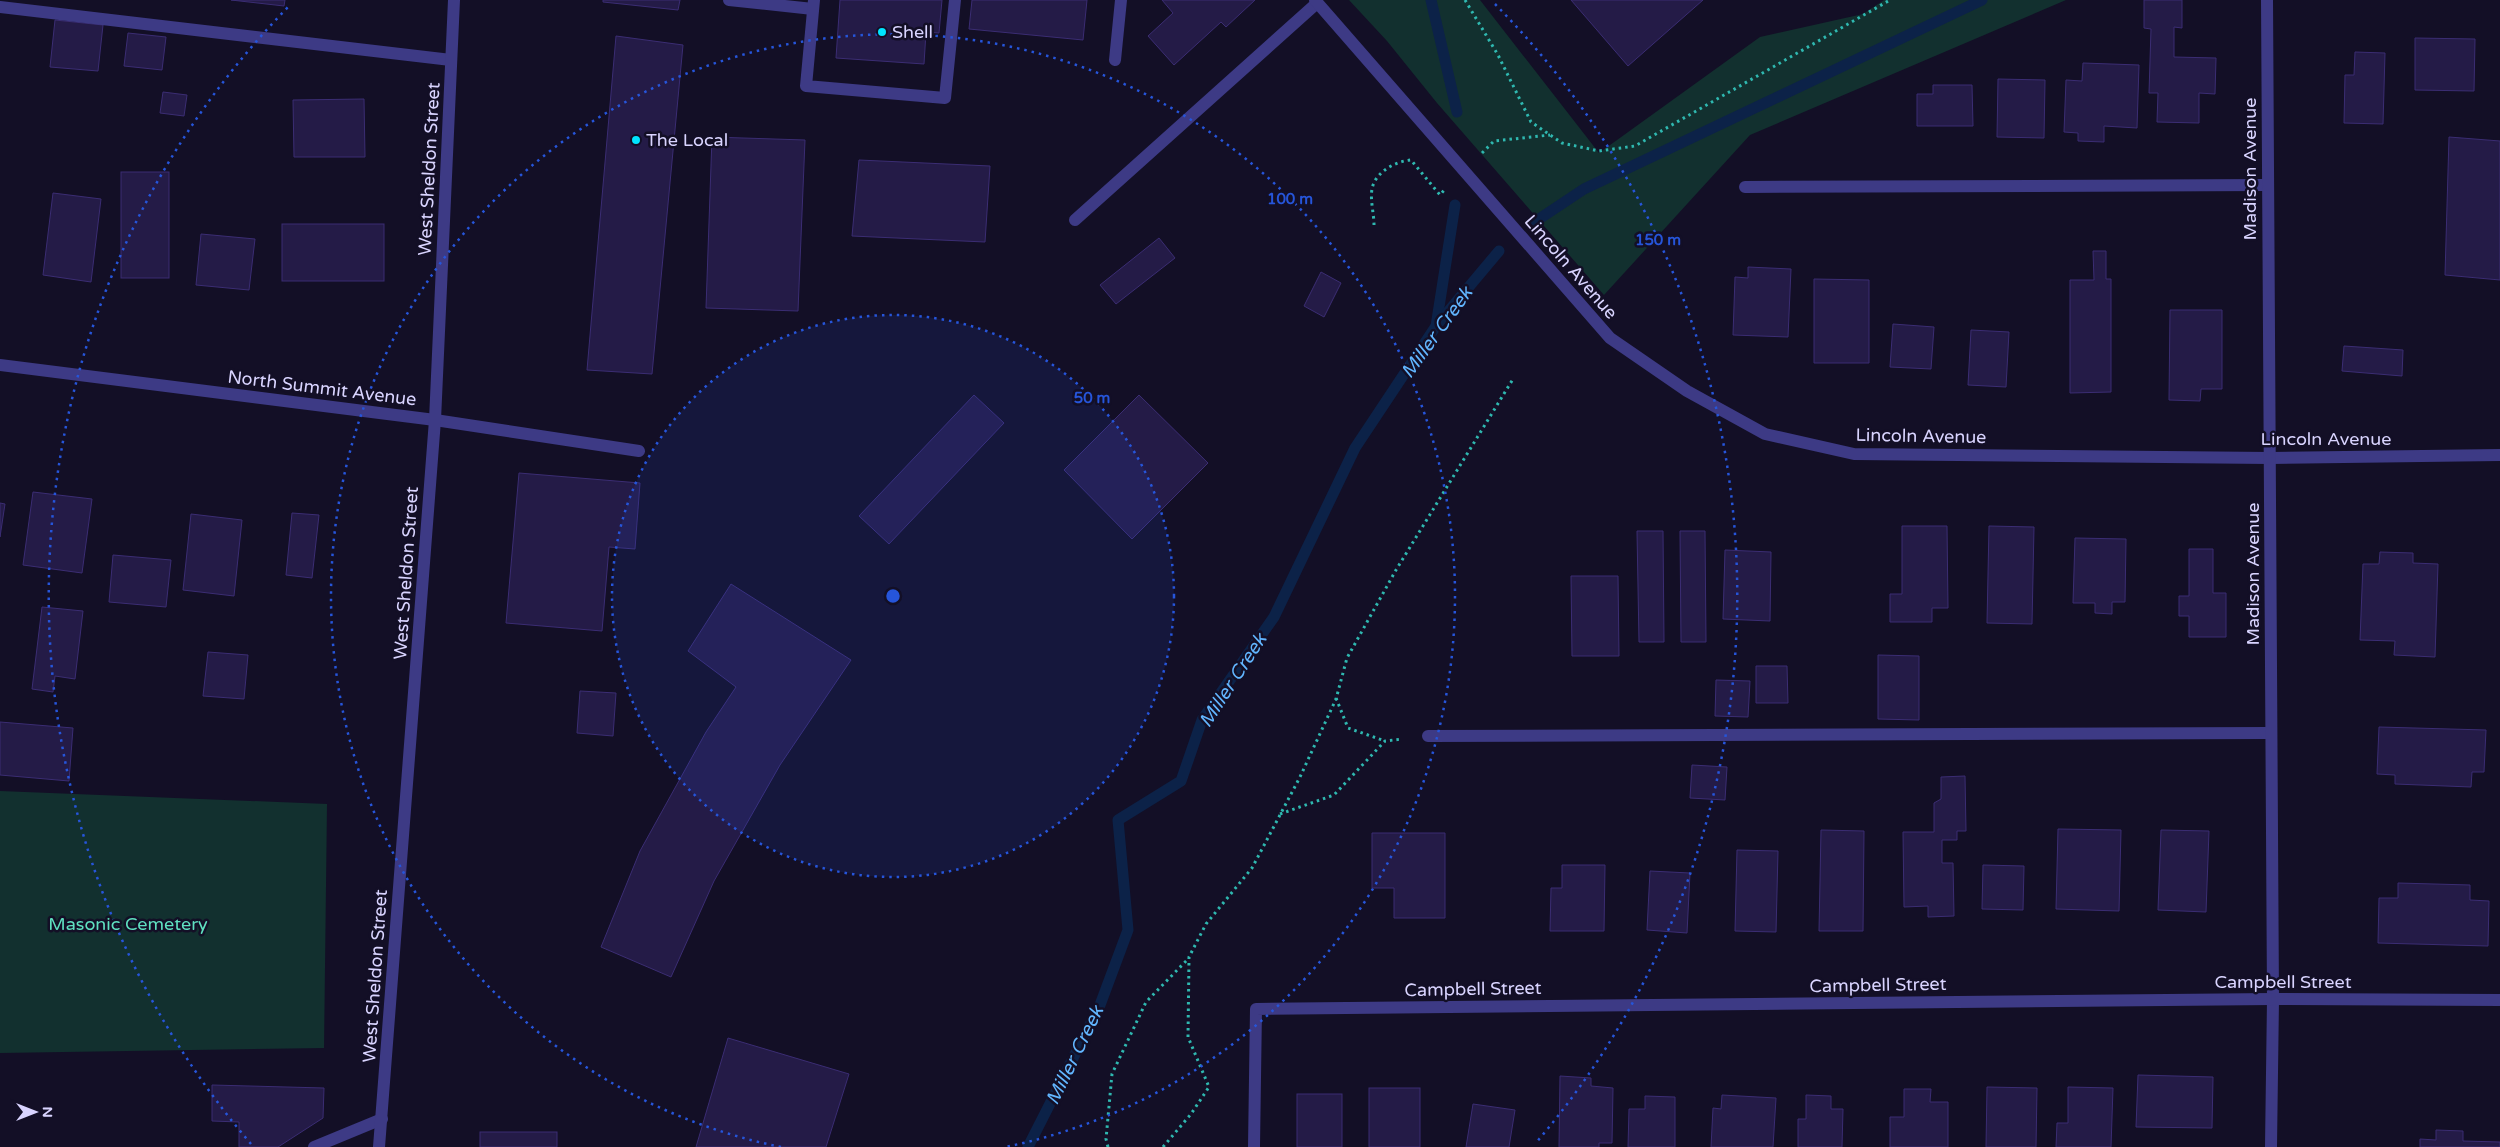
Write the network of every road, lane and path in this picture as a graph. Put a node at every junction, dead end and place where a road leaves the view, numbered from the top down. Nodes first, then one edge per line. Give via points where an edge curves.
1 (454, 0) edge
2 (729, 0) edge
3 (955, 0) edge
4 (1121, 0) edge
5 (1466, 0) edge
6 (1890, 0) edge
7 (2267, 0) edge
8 (1316, 1) edge
9 (814, 4) edge
10 (0, 7) edge
11 (451, 60) junction
12 (1115, 60) dead end
13 (2267, 184) junction
14 (1745, 187) dead end
15 (1075, 220) dead end
16 (0, 365) edge
17 (1512, 379) dead end
18 (435, 420) junction
19 (639, 451) dead end
20 (2500, 455) edge
21 (2270, 458) junction
22 (1336, 699) junction
23 (2271, 733) junction
24 (1428, 736) joint
25 (1385, 742) junction
26 (1280, 814) junction
27 (1189, 957) junction
28 (2273, 999) junction
29 (2500, 1000) edge
30 (382, 1119) junction
31 (314, 1147) edge
32 (379, 1147) edge
33 (1108, 1147) edge
34 (1163, 1147) edge
35 (1254, 1147) edge
36 (2271, 1147) edge

1 - 11 street, West Sheldon Street
2 - 9 street
3 - 9 street via 946,98 806,86
4 - 12 street
5 - 6 path via 1531,122 1562,143 1599,152 1635,146
7 - 13 street, Madison Avenue
8 - 15 street
8 - 21 street, Lincoln Avenue via 1610,338 1687,391 1765,434 1854,454
10 - 11 street
11 - 18 street, West Sheldon Street
13 - 14 street
13 - 21 street, Madison Avenue
16 - 18 street, North Summit Avenue
17 - 22 path via 1396,570 1352,650
18 - 19 street, North Summit Avenue
18 - 30 street, West Sheldon Street
20 - 21 street, Lincoln Avenue
21 - 23 street, Madison Avenue
22 - 25 path via 1348,728
22 - 26 path
23 - 24 street
23 - 28 street, Madison Avenue
24 - 25 path
25 - 26 path via 1334,795
26 - 27 path via 1252,868 1206,924
27 - 33 path via 1146,1002 1112,1074
27 - 34 path via 1188,1037 1209,1087
28 - 29 street, Campbell Street
28 - 35 street, Campbell Street via 1256,1009
28 - 36 street, Madison Avenue
30 - 31 street
30 - 32 street, West Sheldon Street

